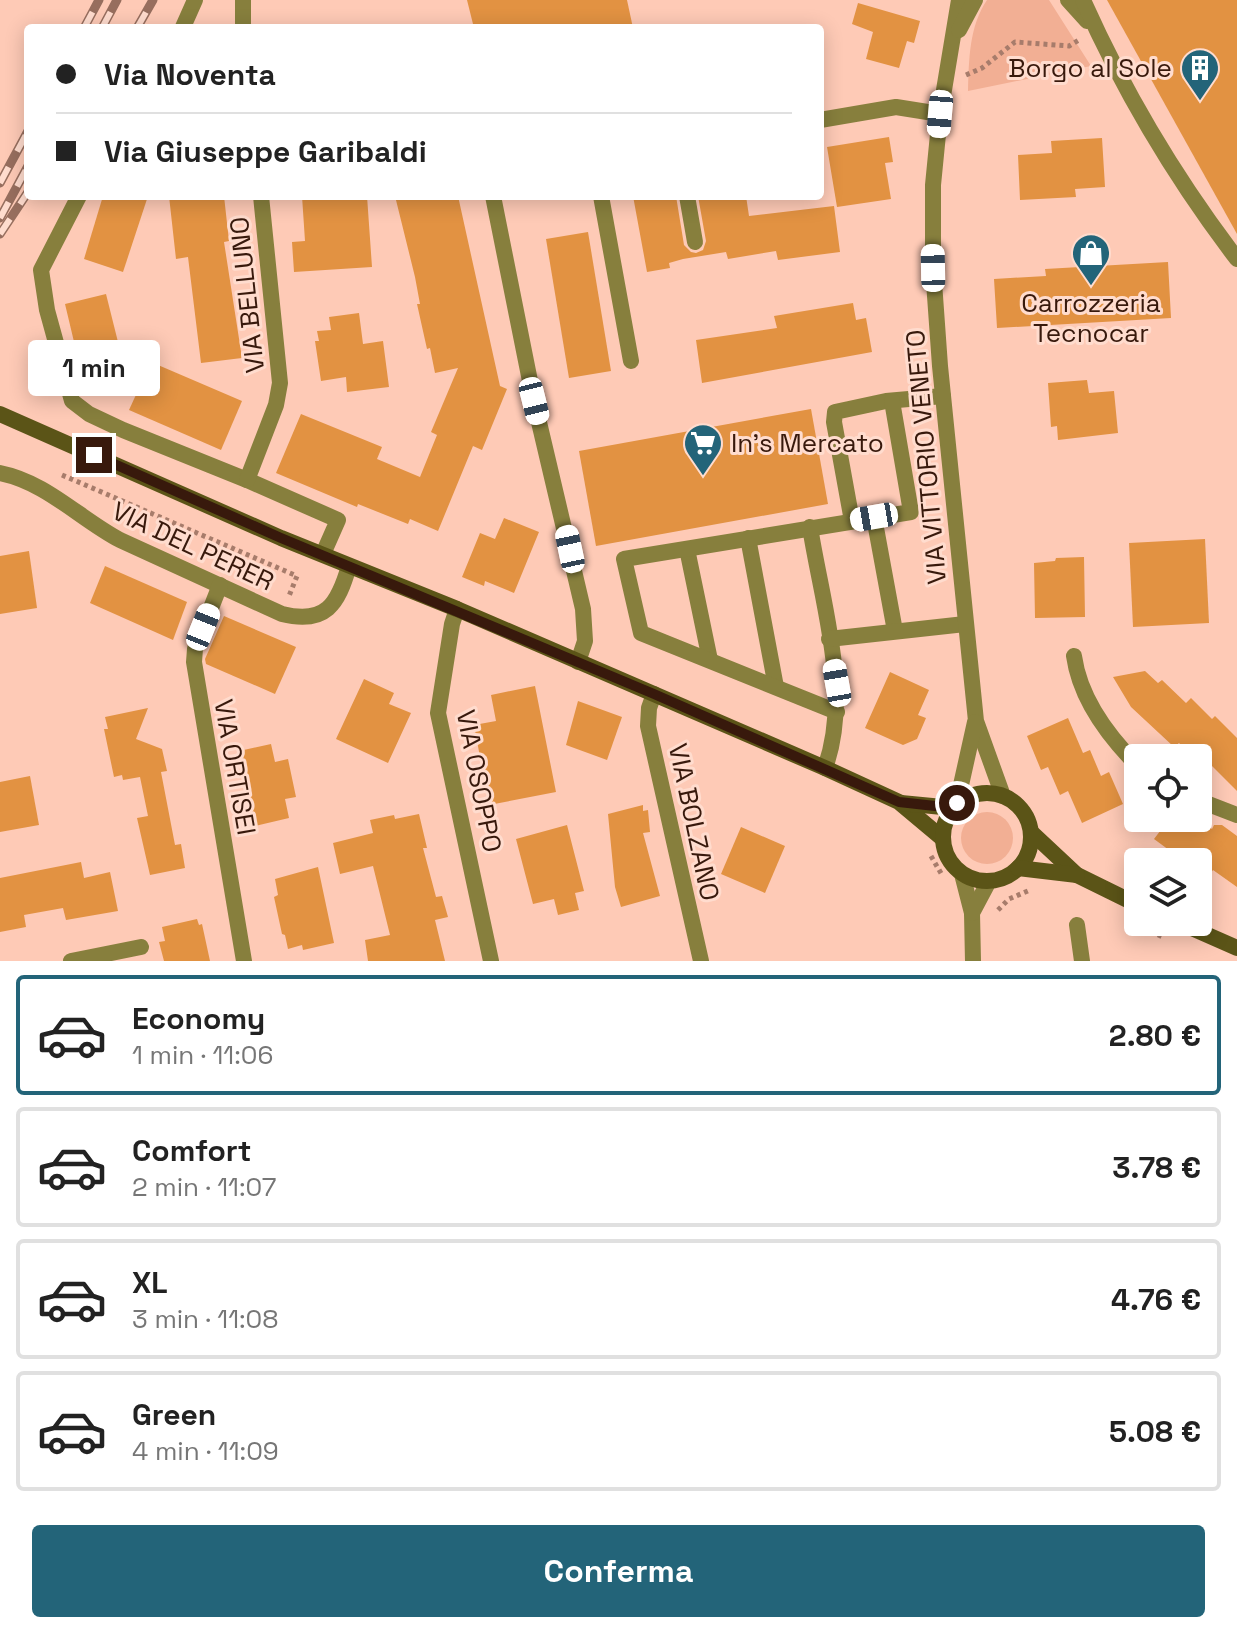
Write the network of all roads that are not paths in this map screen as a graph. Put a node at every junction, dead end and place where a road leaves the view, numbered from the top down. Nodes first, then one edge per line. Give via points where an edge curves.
1 (195, 0) edge
2 (243, 0) edge
3 (959, 0) edge
4 (975, 0) edge
5 (1068, 0) edge
6 (1083, 0) edge
7 (184, 24) edge
8 (243, 24) edge
9 (1096, 31) junction
10 (951, 46) junction
11 (940, 114) junction
12 (824, 119) edge
13 (77, 200) edge
14 (261, 200) edge
15 (494, 200) edge
16 (602, 200) edge
17 (688, 200) edge
18 (695, 242) dead end
19 (1237, 259) edge
20 (631, 361) dead end
21 (943, 396) junction
22 (892, 401) junction
23 (0, 414) edge
24 (0, 473) edge
25 (247, 480) junction
26 (874, 517) junction
27 (852, 521) junction
28 (810, 527) junction
29 (748, 538) junction
30 (687, 549) junction
31 (323, 554) junction
32 (349, 566) junction
33 (220, 585) junction
34 (457, 609) junction
35 (965, 624) junction
36 (895, 631) junction
37 (829, 639) junction
38 (1074, 656) dead end
39 (710, 660) junction
40 (578, 662) junction
41 (776, 687) junction
42 (654, 694) junction
43 (837, 712) junction
44 (976, 721) junction
45 (1124, 752) edge
46 (825, 768) junction
47 (1003, 796) junction
48 (899, 802) junction
49 (1212, 805) edge
50 (955, 806) junction
51 (1237, 815) edge
52 (1031, 832) junction
53 (942, 838) junction
54 (1018, 868) junction
55 (962, 874) junction
56 (1077, 875) junction
57 (989, 881) junction
58 (1124, 898) edge
59 (972, 913) junction
60 (1077, 925) dead end
61 (1210, 936) edge
62 (141, 947) dead end
63 (1237, 948) edge
64 (71, 961) edge
65 (244, 961) edge
66 (491, 961) edge
67 (701, 961) edge
68 (973, 961) edge
69 (1082, 961) edge

1 - 7 street
2 - 8 street
3 - 10 street, VIA VITTORIO VENETO
4 - 10 street, VIA VITTORIO VENETO
5 - 9 street
6 - 9 street
9 - 19 street via 1177,175
10 - 11 street, VIA VITTORIO VENETO
11 - 12 street via 896,107
11 - 21 street, VIA VITTORIO VENETO via 932,221
13 - 25 street via 41,270 72,401 123,430
14 - 25 street, VIA BELLUNO via 280,383
15 - 40 street via 583,609 585,641
16 - 20 street
17 - 18 street
21 - 22 street
21 - 35 street, VIA VITTORIO VENETO
22 - 26 street via 911,512
22 - 27 street via 835,412
23 - 31 street
24 - 33 street, VIA DEL PERER via 46,491 120,540
25 - 31 street via 338,520
26 - 27 street
26 - 36 street
27 - 28 street
28 - 29 street
28 - 37 street
29 - 30 street
29 - 41 street
30 - 39 street
30 - 39 street via 624,559 641,633
31 - 32 street
32 - 33 street, VIA DEL PERER via 335,604 320,615 282,614
32 - 34 street
33 - 65 street, VIA ORTISEI via 194,662
34 - 40 street
34 - 66 street, VIA OSOPPO via 438,713
35 - 36 street
35 - 44 street, VIA VITTORIO VENETO
36 - 37 street
37 - 43 street
38 - 45 street via 1077,680
39 - 41 street
40 - 42 street
41 - 43 street
42 - 46 street
42 - 67 street, VIA BOLZANO via 648,726
43 - 46 street
44 - 47 street, VIA VITTORIO VENETO
44 - 50 street, VIA VITTORIO VENETO
46 - 48 street
47 - 50 street via 979,793
47 - 52 street via 1022,810
48 - 50 street
48 - 53 street
49 - 51 street
50 - 53 street
52 - 54 street via 1029,851
52 - 56 street
53 - 55 street via 949,860
54 - 56 street
54 - 57 street
55 - 57 street
55 - 59 street
56 - 58 street
57 - 59 street
59 - 68 street
60 - 69 street
61 - 63 street
62 - 64 street

